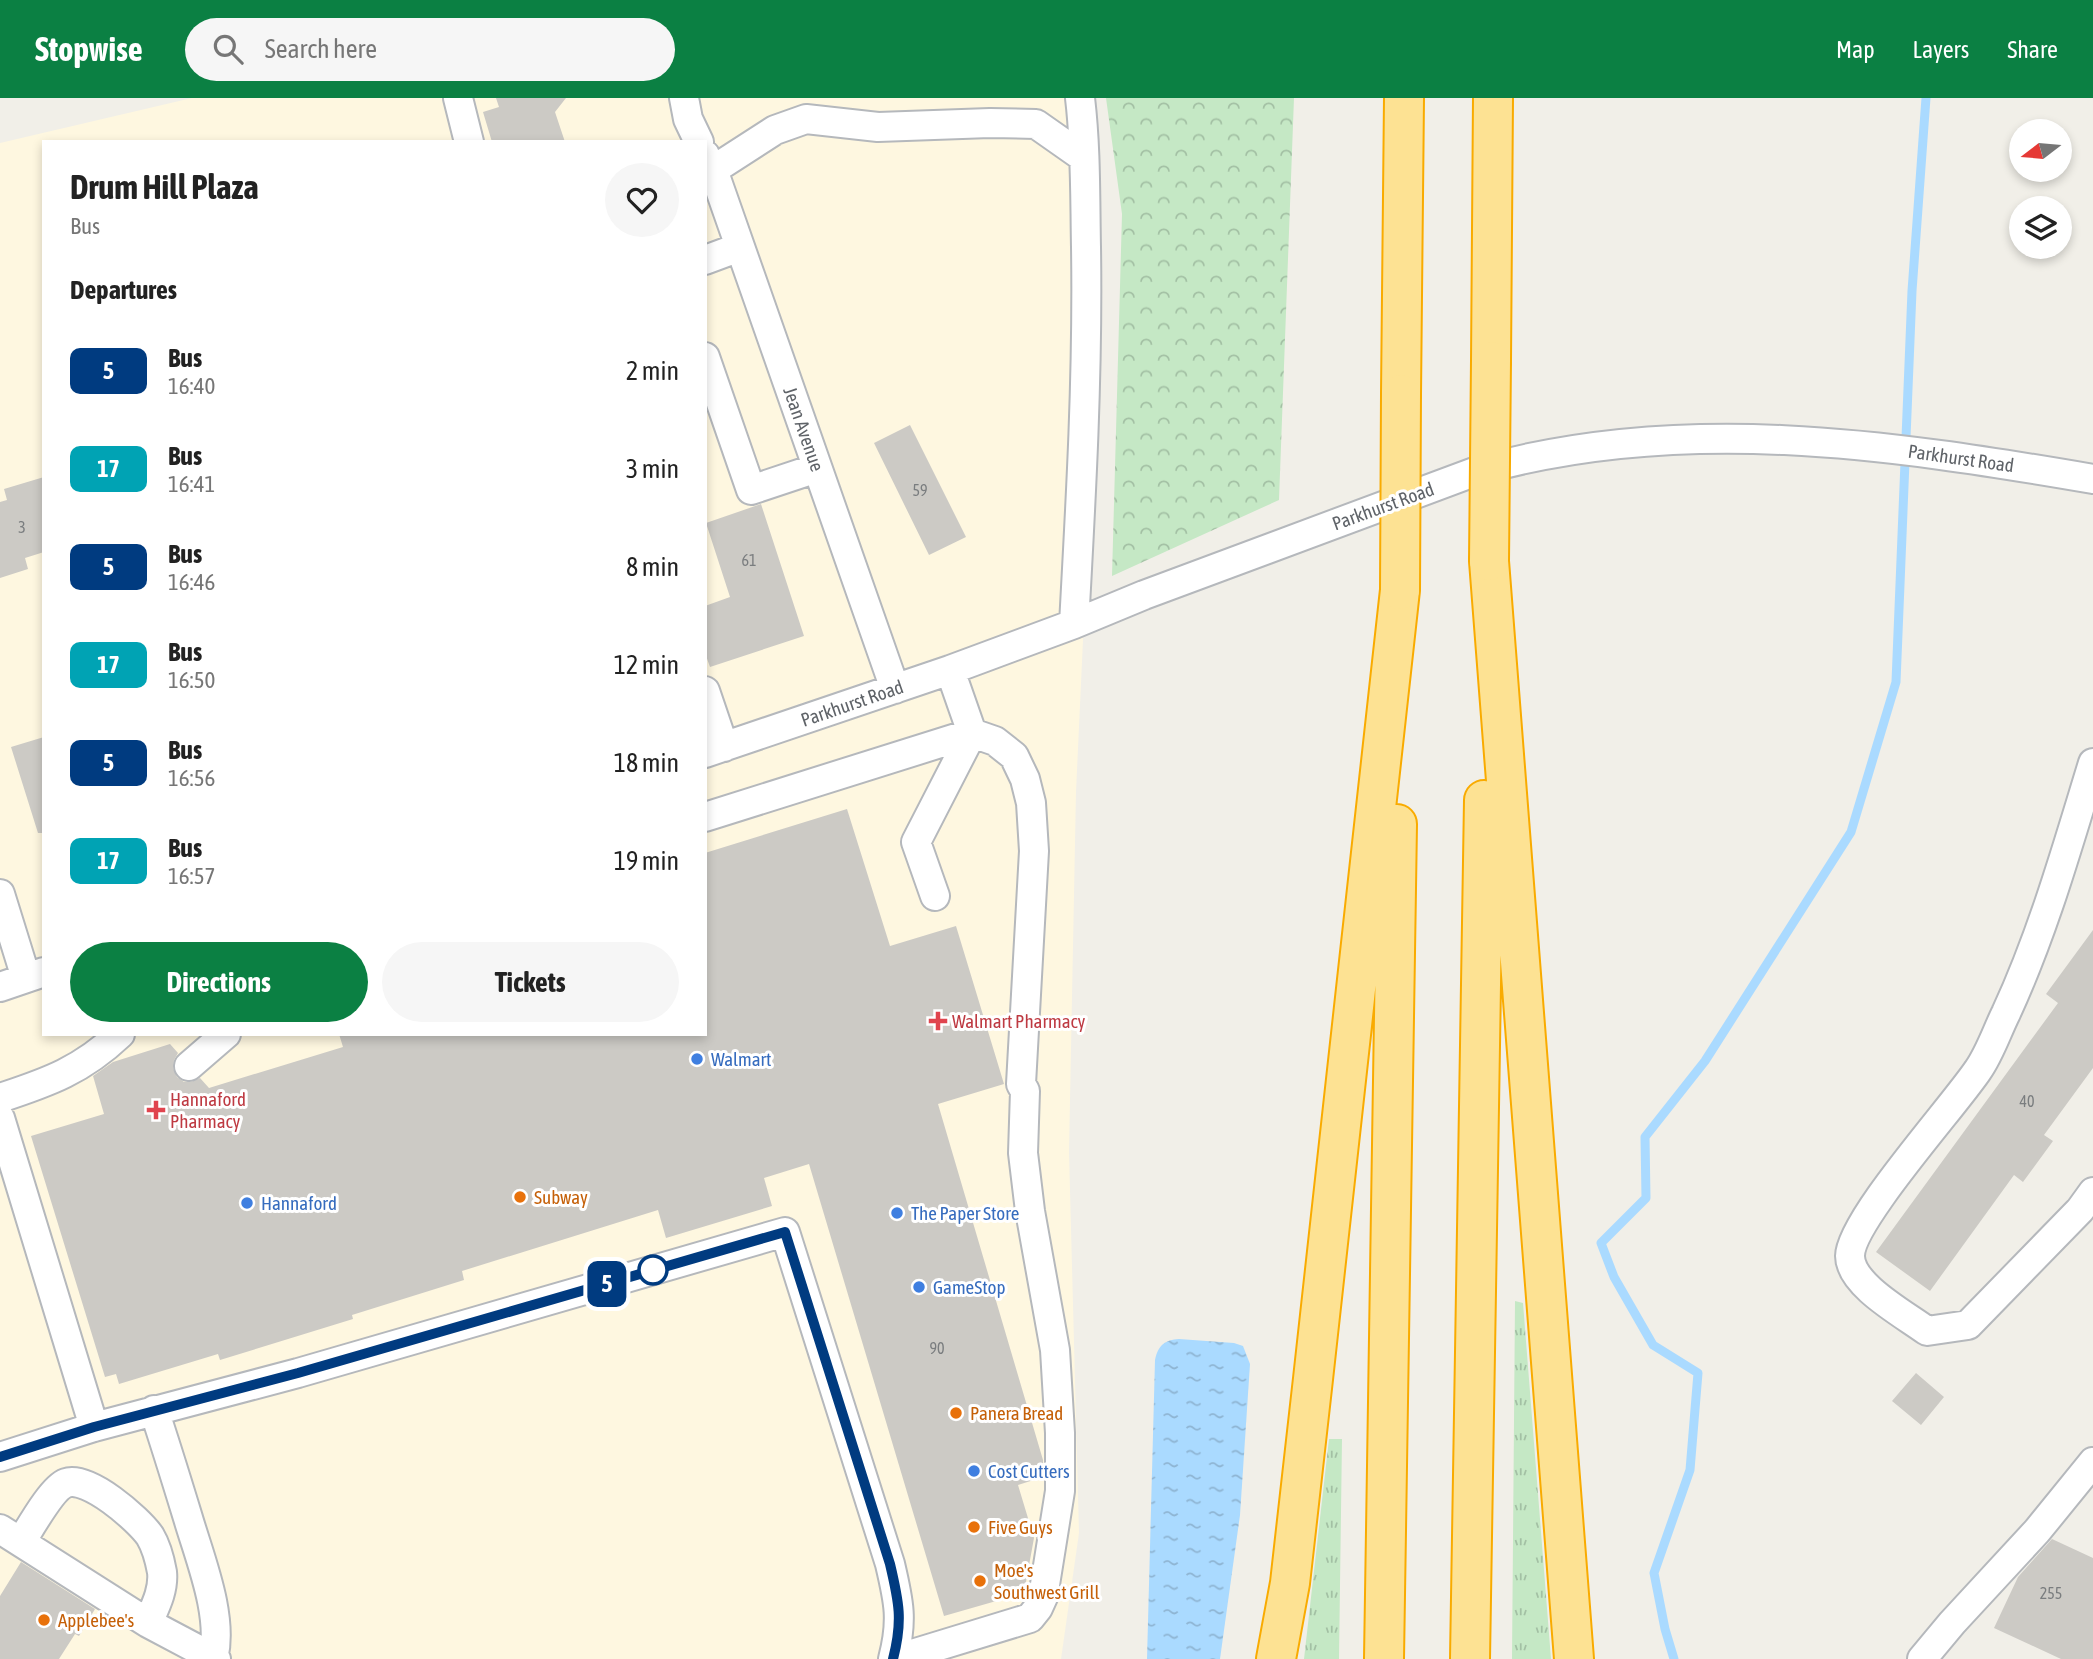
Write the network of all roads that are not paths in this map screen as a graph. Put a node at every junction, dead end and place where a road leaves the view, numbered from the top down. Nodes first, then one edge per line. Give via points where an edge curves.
1 (458, 98) edge
2 (684, 98) edge
3 (1080, 98) edge
4 (1404, 98) edge
5 (1493, 98) edge
6 (468, 140) edge
7 (698, 140) edge
8 (1083, 157) junction
9 (710, 173) edge
10 (740, 247) junction
11 (707, 259) edge
12 (707, 363) edge
13 (817, 468) junction
14 (2093, 479) edge
15 (1489, 561) junction
16 (1400, 590) junction
17 (1074, 624) junction
18 (950, 670) junction
19 (895, 689) junction
20 (707, 703) edge
21 (972, 733) junction
22 (715, 750) edge
23 (2093, 763) edge
24 (707, 816) edge
25 (0, 894) edge
26 (935, 896) dead end
27 (23, 979) edge
28 (118, 1036) edge
29 (224, 1036) edge
30 (190, 1066) dead end
31 (0, 1098) edge
32 (0, 1118) edge
33 (2093, 1192) edge
34 (154, 1410) junction
35 (94, 1427) junction
36 (0, 1457) edge
37 (2093, 1462) edge
38 (10, 1536) edge
39 (148, 1623) junction
40 (214, 1659) edge
41 (895, 1659) edge
42 (1276, 1659) edge
43 (1384, 1659) edge
44 (1469, 1659) edge
45 (1574, 1659) edge
46 (1922, 1659) edge

1 - 6 street
2 - 7 street
3 - 8 street
4 - 16 highway, bridge
5 - 15 highway, bridge
8 - 9 street via 1036,124 878,127 806,119 775,130
8 - 17 street via 1087,336
9 - 10 street, Jean Avenue
10 - 11 street
10 - 13 street, Jean Avenue
12 - 13 street via 751,490
13 - 19 street, Jean Avenue
14 - 17 street, Parkhurst Road via 1974,458 1768,439 1686,438 1589,446 1520,458 1464,475
15 - 44 highway
15 - 45 highway
16 - 42 highway via 1298,1515
16 - 43 highway
17 - 18 street, Parkhurst Road
18 - 19 street, Parkhurst Road
18 - 21 street
19 - 22 street, Parkhurst Road
20 - 22 street
21 - 24 street
21 - 26 street via 916,842
21 - 41 street via 995,741 1014,756 1031,803 1034,851 1021,1084 1026,1091 1023,1153 1055,1350 1060,1491 1043,1597 1030,1618
23 - 33 street via 2027,967 1980,1068 1869,1213 1853,1241 1851,1267 1862,1283 1927,1331 1968,1325
25 - 27 street
28 - 31 street via 68,1074
29 - 30 street
32 - 35 street
34 - 35 street
34 - 40 street via 204,1572 216,1622
34 - 41 street via 785,1232 890,1564 900,1632
35 - 36 street
37 - 46 street
38 - 39 street
38 - 39 street via 65,1483 94,1488 150,1536 158,1555 160,1597
39 - 40 street

